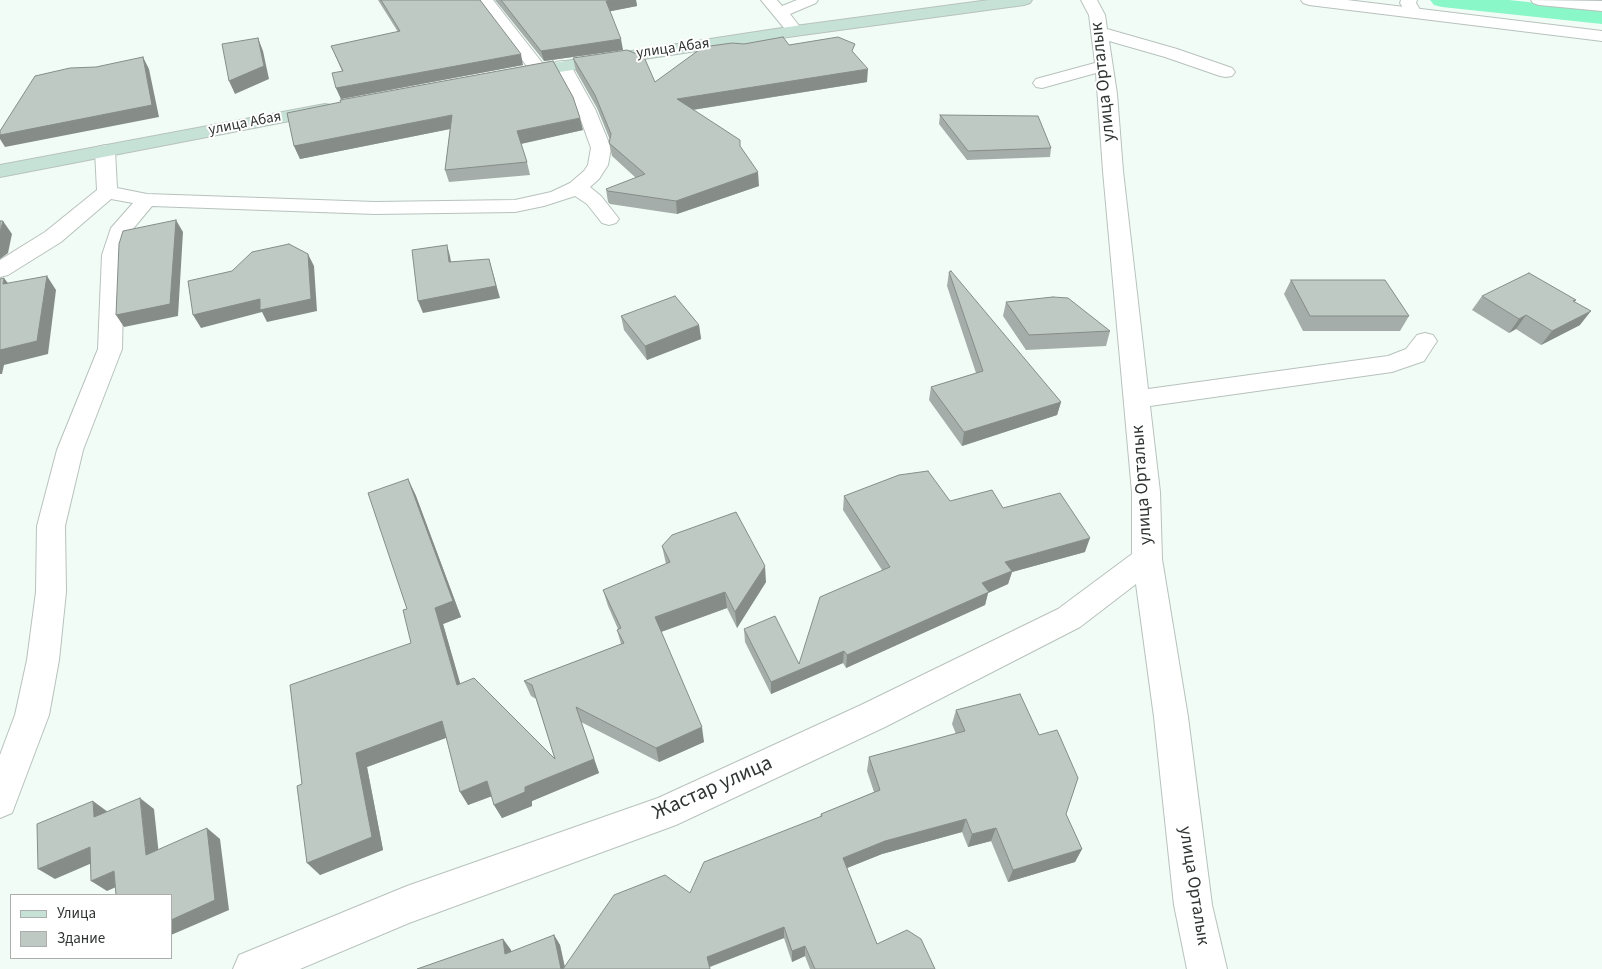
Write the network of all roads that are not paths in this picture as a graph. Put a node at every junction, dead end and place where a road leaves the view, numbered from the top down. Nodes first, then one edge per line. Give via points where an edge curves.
1 (486, 0) edge
2 (769, 0) edge
3 (810, 0) edge
4 (1024, 0) edge
5 (1089, 0) edge
6 (1309, 0) edge
7 (1539, 0) edge
8 (1411, 6) edge
9 (1602, 6) edge
10 (779, 14) junction
11 (795, 32) junction
12 (1100, 32) junction
13 (1602, 36) edge
14 (562, 66) junction
15 (1103, 66) junction
16 (538, 69) junction
17 (1226, 72) dead end
18 (500, 77) edge
19 (1042, 84) dead end
20 (346, 106) edge
21 (105, 151) junction
22 (0, 171) edge
23 (577, 187) junction
24 (106, 192) junction
25 (146, 200) junction
26 (609, 219) dead end
27 (0, 270) edge
28 (1425, 341) dead end
29 (1136, 399) junction
30 (1147, 559) junction
31 (0, 801) edge
32 (253, 969) edge
33 (1208, 969) edge

1 - 16 street
2 - 10 street
3 - 10 street
4 - 11 main road, улица Абая
5 - 12 street, улица Орталык via 1097,15
6 - 8 street
7 - 9 street
8 - 13 street
10 - 11 street
11 - 14 main road, улица Абая
12 - 15 street, улица Орталык
12 - 17 street
14 - 16 main road, улица Абая
14 - 23 street via 586,109 601,148 598,165 592,175
15 - 19 street
15 - 29 street, улица Орталык
16 - 18 main road, улица Абая
20 - 21 main road, улица Абая
21 - 22 main road, улица Абая
21 - 24 street
23 - 25 street via 558,196 515,206 375,208
23 - 26 street via 594,200
24 - 25 street
24 - 27 street via 53,237
25 - 31 street via 122,228 114,255 110,349 70,450 51,526 51,592 43,660 32,715
28 - 29 street via 1415,355 1392,364
29 - 30 street, улица Орталык via 1146,492
30 - 32 street, Жастар улица via 1069,618 745,776 663,812 407,905
30 - 33 street, улица Орталык via 1171,717 1193,905

